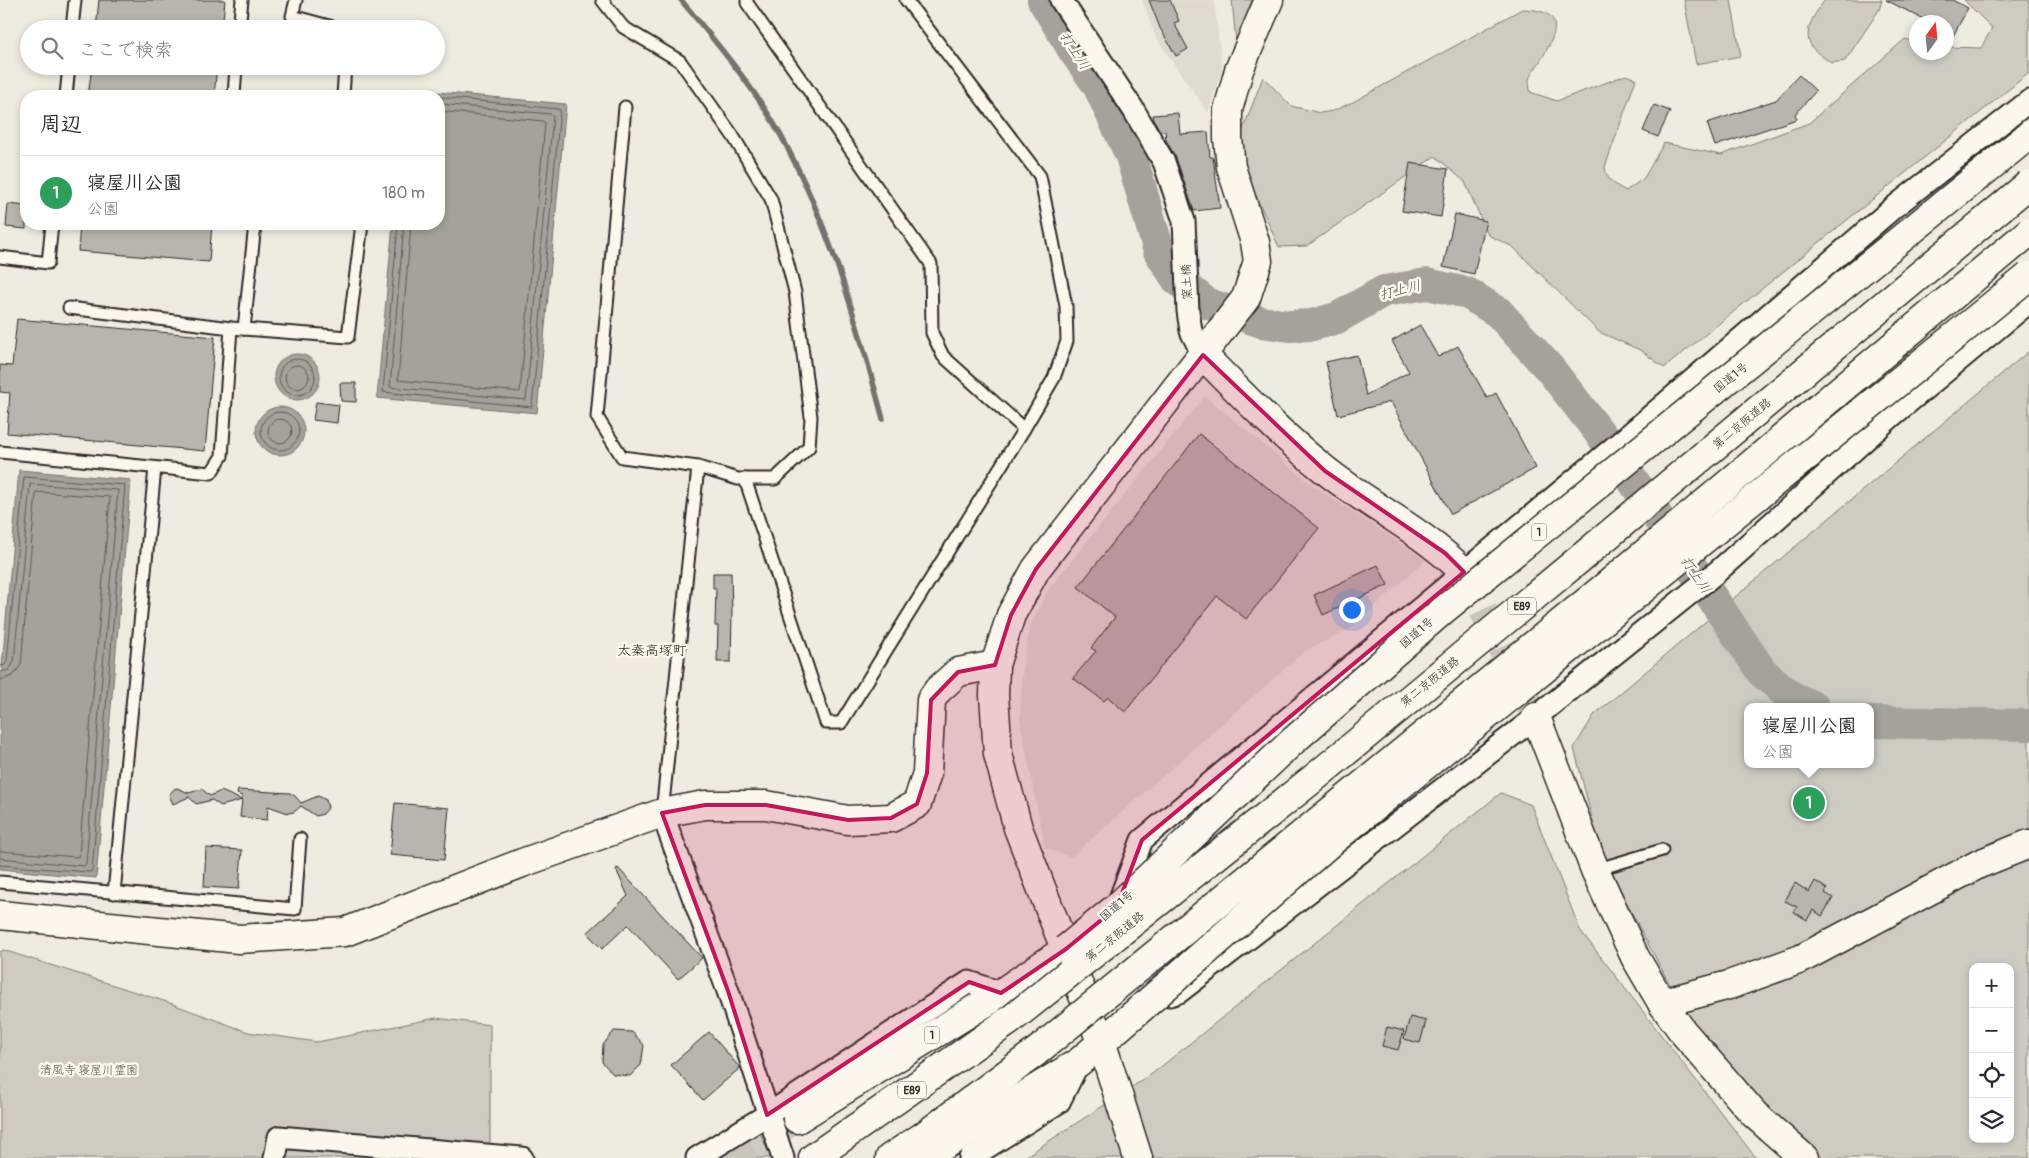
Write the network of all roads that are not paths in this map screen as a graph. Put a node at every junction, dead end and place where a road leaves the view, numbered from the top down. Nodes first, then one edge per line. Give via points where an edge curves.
1 (75, 0) edge
2 (242, 0) edge
3 (296, 0) edge
4 (602, 0) edge
5 (747, 0) edge
6 (906, 0) edge
7 (1061, 0) edge
8 (1269, 0) edge
9 (73, 20) edge
10 (240, 20) edge
11 (307, 20) edge
12 (68, 75) edge
13 (235, 75) edge
14 (344, 75) edge
15 (67, 90) edge
16 (234, 90) edge
17 (343, 90) edge
18 (2029, 100) edge
19 (625, 108) dead end
20 (2029, 135) edge
21 (2029, 184) edge
22 (51, 230) edge
23 (254, 230) edge
24 (361, 230) edge
25 (2029, 232) edge
26 (0, 257) edge
27 (2029, 276) edge
28 (2029, 302) edge
29 (69, 308) dead end
30 (232, 328) junction
31 (244, 329) junction
32 (1202, 355) junction
33 (1024, 429) junction
34 (0, 452) edge
35 (698, 467) junction
36 (155, 468) junction
37 (745, 479) junction
38 (1464, 572) junction
39 (995, 665) junction
40 (1536, 717) junction
41 (662, 813) junction
42 (300, 839) dead end
43 (2029, 844) edge
44 (1662, 850) dead end
45 (1595, 870) junction
46 (0, 882) edge
47 (114, 893) junction
48 (1117, 907) junction
49 (0, 915) edge
50 (1066, 949) junction
51 (1001, 993) junction
52 (1146, 1003) junction
53 (1662, 1003) junction
54 (1102, 1044) junction
55 (1079, 1062) junction
56 (767, 1115) junction
57 (797, 1119) tunnel mouth
58 (275, 1158) edge
59 (522, 1158) edge
60 (697, 1158) edge
61 (783, 1158) edge
62 (813, 1158) edge
63 (890, 1158) edge
64 (924, 1158) edge
65 (970, 1158) edge
66 (1138, 1158) edge
67 (1804, 1158) edge

1 - 9 lane
2 - 10 lane
3 - 11 lane via 292,16
4 - 37 lane via 623,27 680,60 733,136 771,199 795,292 811,417 809,447 775,479
5 - 33 lane via 931,264 932,332 943,356
6 - 33 lane via 1040,176 1066,306 1067,341 1054,378
7 - 32 street, 窯土橋 via 1133,108 1164,162 1184,221 1188,310 1191,331
8 - 32 main road via 1239,70 1228,110 1231,166 1258,261 1246,298
12 - 15 lane
13 - 16 lane
14 - 17 lane
18 - 38 street via 1893,208
19 - 35 lane via 597,416 622,457
20 - 48 main road, 国道1号 / 1, bridge via 1442,611 1294,740
21 - 62 main road, 第二京阪道路 / E89, bridge via 1314,778 1009,1021
22 - 26 lane via 48,264
23 - 31 lane
24 - 31 lane via 348,337
25 - 63 main road, bridge via 1607,585 1036,1052
27 - 52 main road, bridge via 1332,841
28 - 40 street via 1892,416 1718,572
29 - 30 lane
30 - 31 lane
30 - 36 lane via 222,456 211,473
32 - 38 main road via 1325,471 1445,553
32 - 39 main road via 1036,569 1011,615
33 - 37 lane via 841,723 826,723
34 - 36 lane
35 - 37 lane
35 - 41 lane
36 - 47 lane
38 - 48 street via 1142,840
39 - 41 main road via 958,672 930,700 927,773 917,804 891,818 848,820 766,805 705,805
39 - 50 main road via 998,754 1018,828
40 - 45 main road
40 - 52 street via 1179,992
41 - 49 main road via 345,932 239,940
41 - 56 street via 728,991
42 - 47 lane via 295,909
43 - 53 main road via 1979,864 1801,959 1729,985
44 - 45 lane
45 - 53 main road via 1636,957
46 - 47 lane
48 - 50 main road, 国道1号 / 1, bridge
50 - 51 main road, 国道1号 / 1
50 - 54 main road
51 - 56 street via 969,982
51 - 57 main road, 国道1号 / 1
52 - 54 main road
53 - 67 main road via 1682,1032 1754,1114
54 - 55 main road
54 - 66 main road
55 - 64 main road
55 - 65 street via 1059,1102
56 - 60 street
56 - 61 street
58 - 59 street via 279,1137

